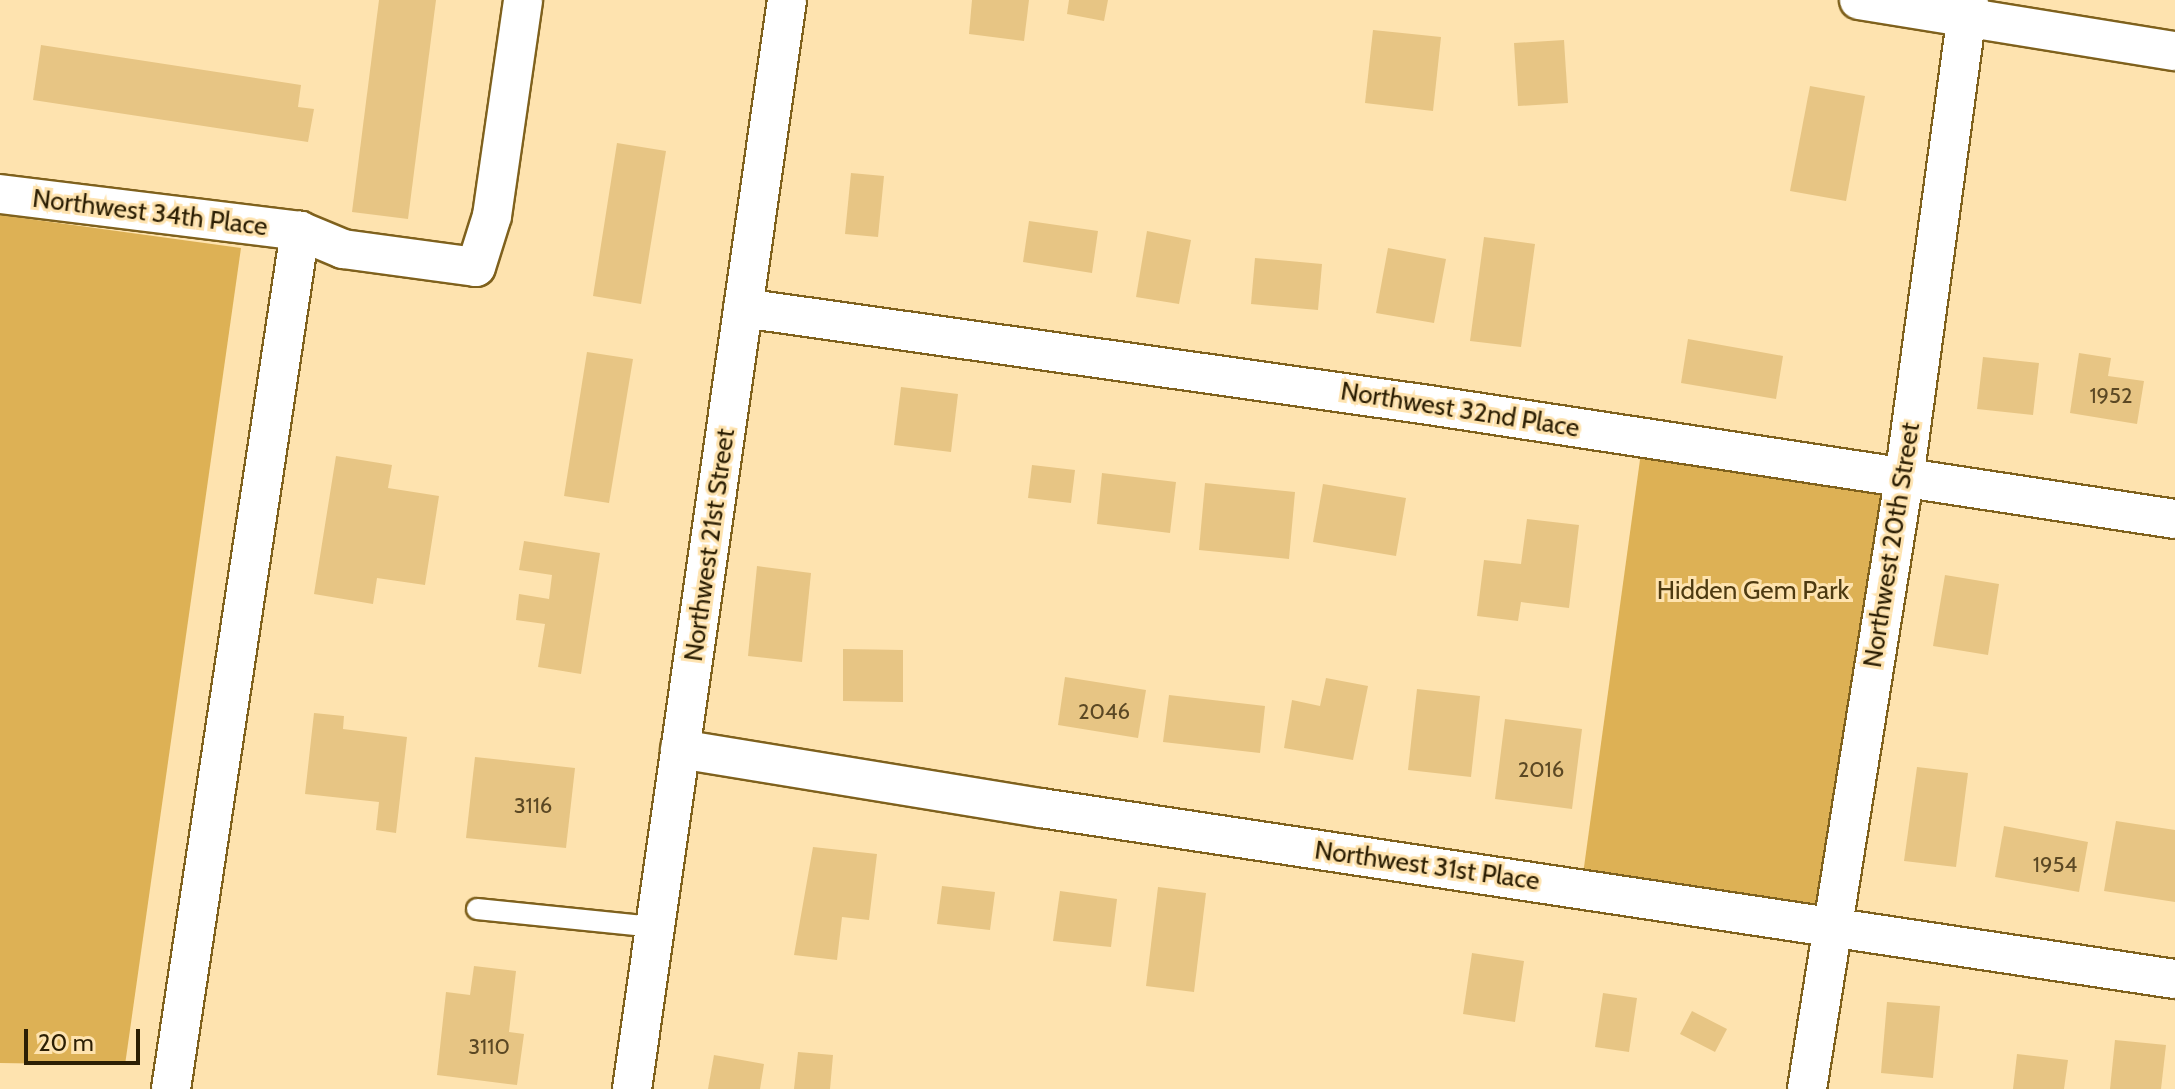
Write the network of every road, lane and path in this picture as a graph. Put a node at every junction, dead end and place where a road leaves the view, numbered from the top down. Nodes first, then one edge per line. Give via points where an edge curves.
1 (523, 0) edge
2 (787, 0) edge
3 (1859, 0) edge
4 (1968, 9) edge
5 (2175, 51) edge
6 (0, 194) edge
7 (300, 231) junction
8 (743, 308) junction
9 (1904, 479) junction
10 (2175, 519) edge
11 (680, 749) junction
12 (477, 909) dead end
13 (1829, 926) junction
14 (655, 927) junction
15 (2175, 979) edge
16 (171, 1089) edge
17 (632, 1089) edge
18 (1807, 1089) edge

1 - 7 street, Northwest 34th Place via 492,216 476,267 343,249
2 - 8 street, Northwest 21st Street
3 - 4 street
4 - 5 street
4 - 9 street, Northwest 20th Street
6 - 7 street, Northwest 34th Place
7 - 16 street
8 - 9 street, Northwest 32nd Place
8 - 11 street, Northwest 21st Street
9 - 10 street, Northwest 32nd Place
9 - 13 street, Northwest 20th Street
11 - 13 street, Northwest 31st Place
11 - 14 street, Northwest 21st Street
12 - 14 lane
13 - 15 street, Northwest 31st Place
13 - 18 street, Northwest 20th Street
14 - 17 street, Northwest 21st Street

